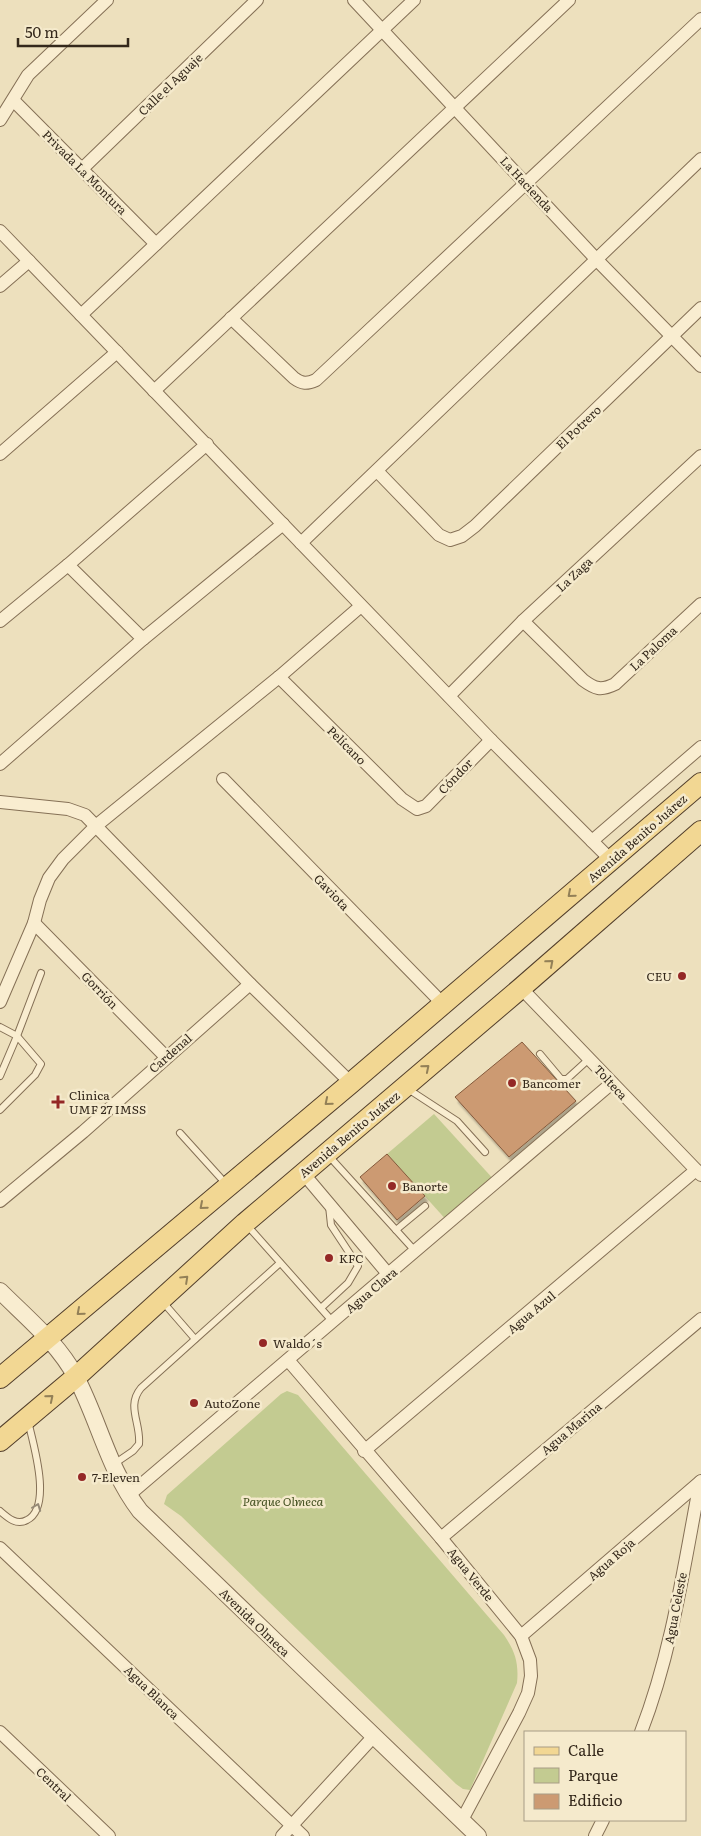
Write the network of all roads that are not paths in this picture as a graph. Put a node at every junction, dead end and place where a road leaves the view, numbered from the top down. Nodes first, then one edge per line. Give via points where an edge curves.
1 (107, 0) edge
2 (257, 0) edge
3 (354, 0) edge
4 (414, 0) edge
5 (569, 0) edge
6 (701, 18) edge
7 (383, 30) junction
8 (14, 101) junction
9 (455, 107) junction
10 (0, 120) edge
11 (701, 159) edge
12 (83, 168) junction
13 (528, 184) junction
14 (0, 231) edge
15 (156, 244) junction
16 (597, 260) junction
17 (29, 261) junction
18 (0, 286) edge
19 (701, 308) edge
20 (81, 315) junction
21 (231, 318) junction
22 (672, 336) junction
23 (118, 352) junction
24 (701, 366) edge
25 (154, 391) junction
26 (207, 444) junction
27 (0, 454) edge
28 (701, 456) edge
29 (378, 471) junction
30 (283, 524) junction
31 (301, 543) junction
32 (68, 565) junction
33 (701, 604) edge
34 (361, 606) junction
35 (0, 621) edge
36 (523, 622) junction
37 (143, 639) junction
38 (279, 677) junction
39 (449, 696) junction
40 (491, 740) junction
41 (701, 747) edge
42 (0, 764) edge
43 (223, 779) dead end
44 (701, 782) edge
45 (0, 802) edge
46 (418, 809) joint
47 (97, 825) junction
48 (701, 831) edge
49 (592, 841) junction
50 (611, 860) junction
51 (34, 923) junction
52 (41, 973) dead end
53 (250, 984) junction
54 (521, 988) junction
55 (0, 1002) edge
56 (442, 1004) junction
57 (0, 1027) edge
58 (17, 1036) junction
59 (540, 1054) dead end
60 (166, 1057) junction
61 (590, 1058) junction
62 (0, 1076) edge
63 (351, 1082) junction
64 (612, 1083) junction
65 (405, 1086) junction
66 (0, 1110) edge
67 (180, 1133) dead end
68 (485, 1152) dead end
69 (326, 1153) junction
70 (303, 1173) junction
71 (699, 1173) edge
72 (227, 1186) junction
73 (0, 1201) edge
74 (329, 1204) junction
75 (424, 1206) dead end
76 (245, 1223) junction
77 (396, 1230) junction
78 (416, 1252) junction
79 (280, 1264) junction
80 (389, 1275) junction
81 (0, 1292) edge
82 (161, 1300) junction
83 (321, 1308) junction
84 (701, 1319) edge
85 (333, 1322) junction
86 (49, 1339) junction
87 (196, 1339) junction
88 (288, 1360) junction
89 (76, 1377) junction
90 (0, 1378) edge
91 (28, 1417) junction
92 (0, 1441) edge
93 (364, 1451) junction
94 (113, 1464) junction
95 (701, 1481) edge
96 (129, 1496) junction
97 (0, 1511) edge
98 (441, 1538) junction
99 (0, 1548) edge
100 (521, 1636) junction
101 (641, 1731) edge
102 (0, 1732) edge
103 (374, 1736) junction
104 (462, 1820) junction
105 (602, 1821) edge
106 (292, 1825) junction
107 (109, 1836) edge
108 (282, 1836) edge
109 (303, 1836) edge
110 (478, 1836) edge
111 (595, 1836) edge

1 - 8 street via 28,74
2 - 12 street, Calle el Aguaje
3 - 7 street, La Hacienda
4 - 7 street
5 - 9 street
6 - 13 street
7 - 9 street, La Hacienda
7 - 15 street
8 - 10 street
8 - 12 street, Privada La Montura
9 - 13 street, La Hacienda
9 - 21 street
11 - 16 street
12 - 15 street, Privada La Montura
13 - 16 street, La Hacienda
13 - 21 street via 308,384 294,378
14 - 17 street
15 - 20 street
16 - 22 street, La Hacienda
16 - 29 street
17 - 18 street
17 - 20 street
19 - 22 street, El Potrero
20 - 23 street
21 - 25 street
22 - 24 street, La Hacienda
22 - 29 street, El Potrero via 462,536 450,540 439,534
23 - 25 street
23 - 27 street
25 - 26 street
26 - 30 street
26 - 32 street
28 - 36 street, La Zaga
29 - 31 street
30 - 31 street
30 - 37 street
31 - 34 street
32 - 35 street
32 - 37 street
33 - 36 street, La Paloma via 614,684 603,690 593,688 583,680
34 - 38 street
34 - 39 street
36 - 39 street, La Zaga
37 - 42 street
38 - 46 street, Pelícano via 402,799
38 - 47 street
39 - 40 street
40 - 46 street, Cóndor via 426,806
40 - 49 street
41 - 49 street
43 - 56 street, Gaviota
44 - 50 main road, Avenida Benito Juárez
45 - 47 street via 68,809 85,815
47 - 51 street via 63,859 50,878
47 - 53 street
54 -> 48 main road, Avenida Benito Juárez
49 - 50 street
50 -> 56 main road, Avenida Benito Juárez
51 - 55 street
51 - 60 street, Gorrión
52 - 58 lane
53 - 60 street, Cardenal
53 - 63 street
54 - 61 street, Tolteca
65 -> 54 main road, Avenida Benito Juárez
56 - 63 main road, Avenida Benito Juárez
57 - 58 lane
58 - 62 lane
58 - 66 lane via 41,1064 35,1075
59 - 61 lane via 561,1079 567,1079
60 - 73 street, Cardenal
61 - 64 street, Tolteca
63 -> 72 main road, Avenida Benito Juárez
64 - 71 street, Tolteca
64 - 78 street, Agua Clara
65 - 68 lane via 457,1121
65 - 69 main road, Avenida Benito Juárez
67 - 72 lane
69 - 70 main road, Avenida Benito Juárez
69 - 77 lane
70 - 74 street
70 - 76 main road, Avenida Benito Juárez
71 - 93 street, Agua Azul
72 -> 86 main road, Avenida Benito Juárez
74 - 80 street
74 - 83 lane via 331,1225 358,1266 348,1283
75 - 77 lane
76 - 79 lane
82 -> 76 main road, Avenida Benito Juárez
77 - 78 lane
78 - 80 street, Agua Clara
79 - 83 lane
79 - 87 lane
80 - 85 street, Agua Clara
81 - 86 street, Avenida Olmeca
82 - 87 lane
82 - 89 main road, Avenida Benito Juárez
83 - 85 lane
84 - 98 street, Agua Marina
85 - 88 street, Agua Clara
86 - 89 street, Avenida Olmeca
86 - 90 main road, Avenida Benito Juárez
87 - 94 lane via 148,1380 135,1396 133,1405 139,1444
88 - 93 street, Agua Verde
88 - 96 street, Agua Clara
91 -> 89 main road, Avenida Benito Juárez
89 - 94 street, Avenida Olmeca
91 - 92 main road, Avenida Benito Juárez
97 -> 91 lane via 14,1522 22,1522 34,1515 39,1506 40,1485
93 - 98 street, Agua Verde
94 - 96 street, Avenida Olmeca
95 - 100 street, Agua Roja
95 - 101 street, Agua Celeste via 669,1644
96 - 103 street, Avenida Olmeca via 156,1527
98 - 100 street, Agua Verde
99 - 106 street, Agua Blanca
100 - 104 street, Agua Verde via 530,1660 528,1693
102 - 107 street, Central
103 - 104 street, Avenida Olmeca
103 - 106 street
104 - 110 street, Avenida Olmeca
105 - 111 street
106 - 108 street
106 - 109 street, Agua Blanca

